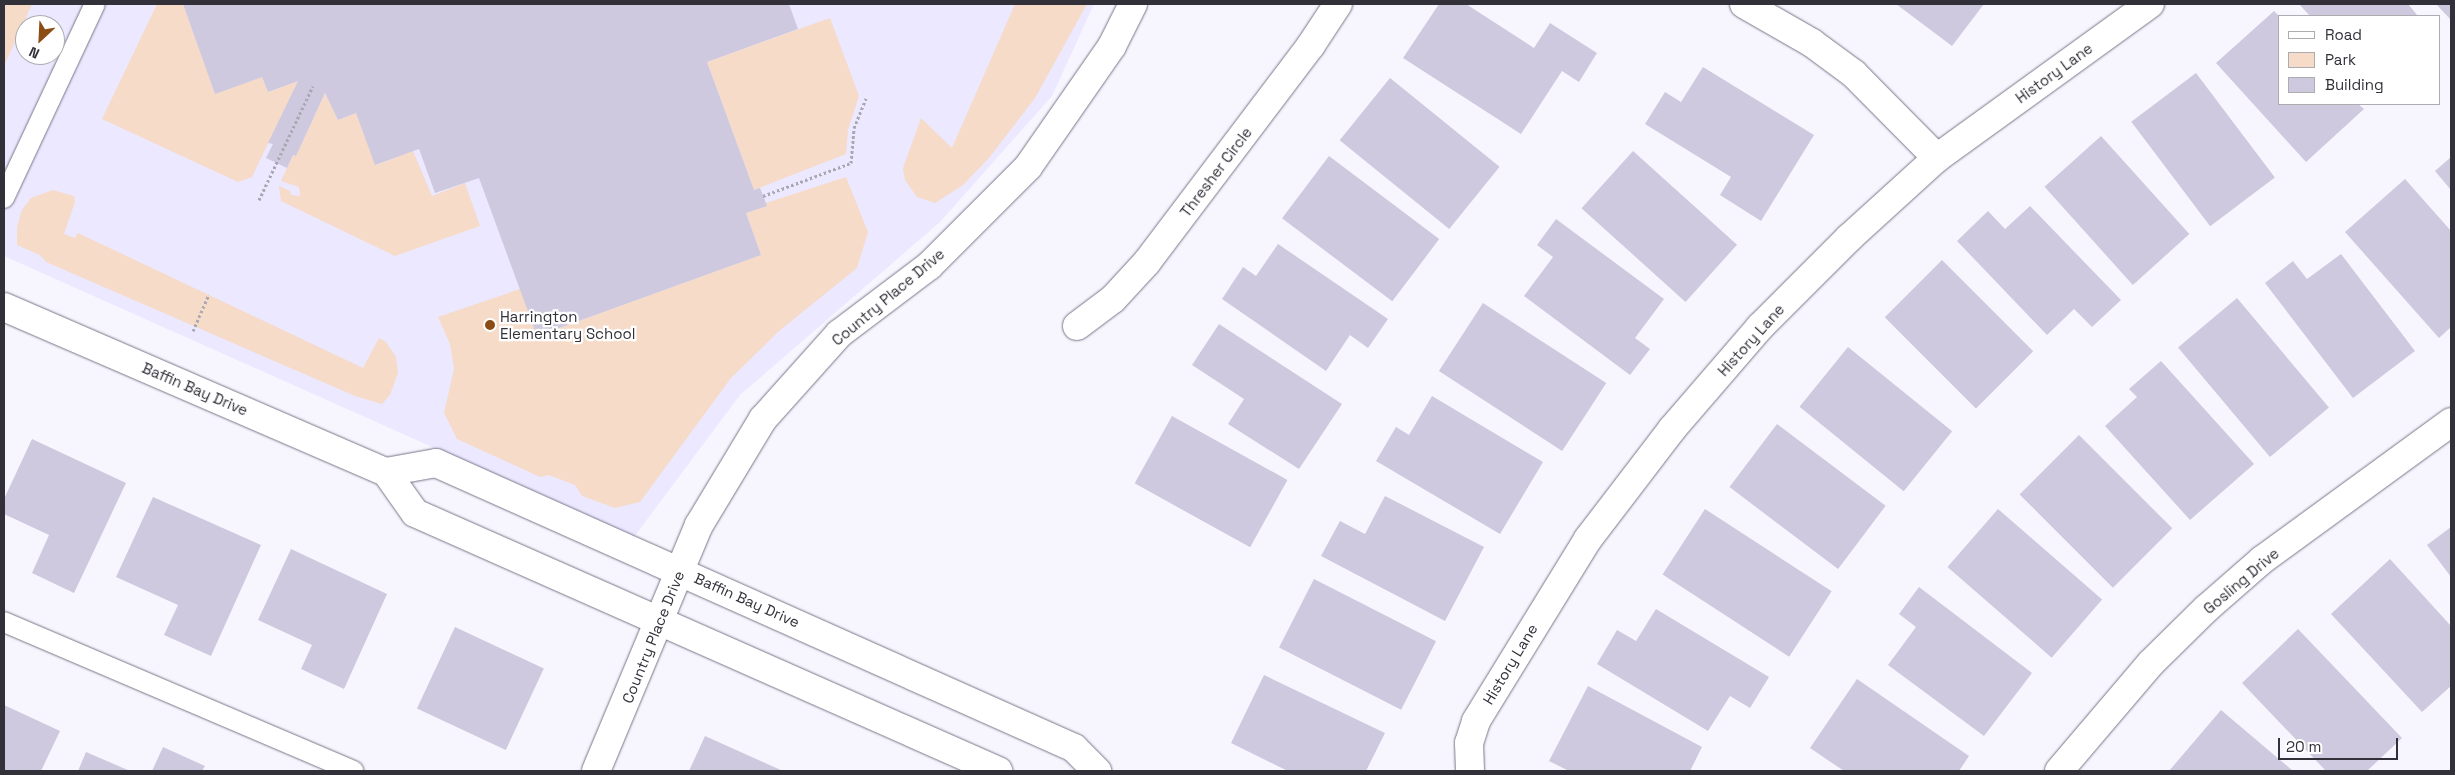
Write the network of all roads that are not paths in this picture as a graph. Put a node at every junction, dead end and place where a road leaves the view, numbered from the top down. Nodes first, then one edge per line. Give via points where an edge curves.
1 (95, 4) edge
2 (1133, 4) edge
3 (1338, 4) edge
4 (1744, 4) edge
5 (2150, 4) edge
6 (1937, 158) junction
7 (4, 198) edge
8 (4, 307) edge
9 (1077, 326) dead end
10 (2451, 422) edge
11 (386, 472) junction
12 (680, 570) junction
13 (660, 621) junction
14 (4, 622) edge
15 (354, 771) edge
16 (596, 771) edge
17 (998, 771) edge
18 (1097, 771) edge
19 (1470, 771) edge
20 (2059, 771) edge

1 - 7 lane
2 - 12 street, Country Place Drive via 1112,46 1028,167 928,266 839,334 764,419 699,525
3 - 9 street, Thresher Circle via 1312,46 1147,262 1113,299
4 - 6 street via 1812,43 1854,74
5 - 6 street, History Lane
6 - 19 street, History Lane via 1849,238 1760,327 1672,428 1588,539 1518,649 1476,721 1469,743
8 - 11 street, Baffin Bay Drive
10 - 20 street, Gosling Drive via 2262,560 2207,608 2151,662
11 - 12 street, Baffin Bay Drive via 436,463
11 - 13 street via 415,513
12 - 13 street, Country Place Drive
12 - 18 street, Baffin Bay Drive via 1074,748
13 - 16 street, Country Place Drive
13 - 17 street
14 - 15 lane

